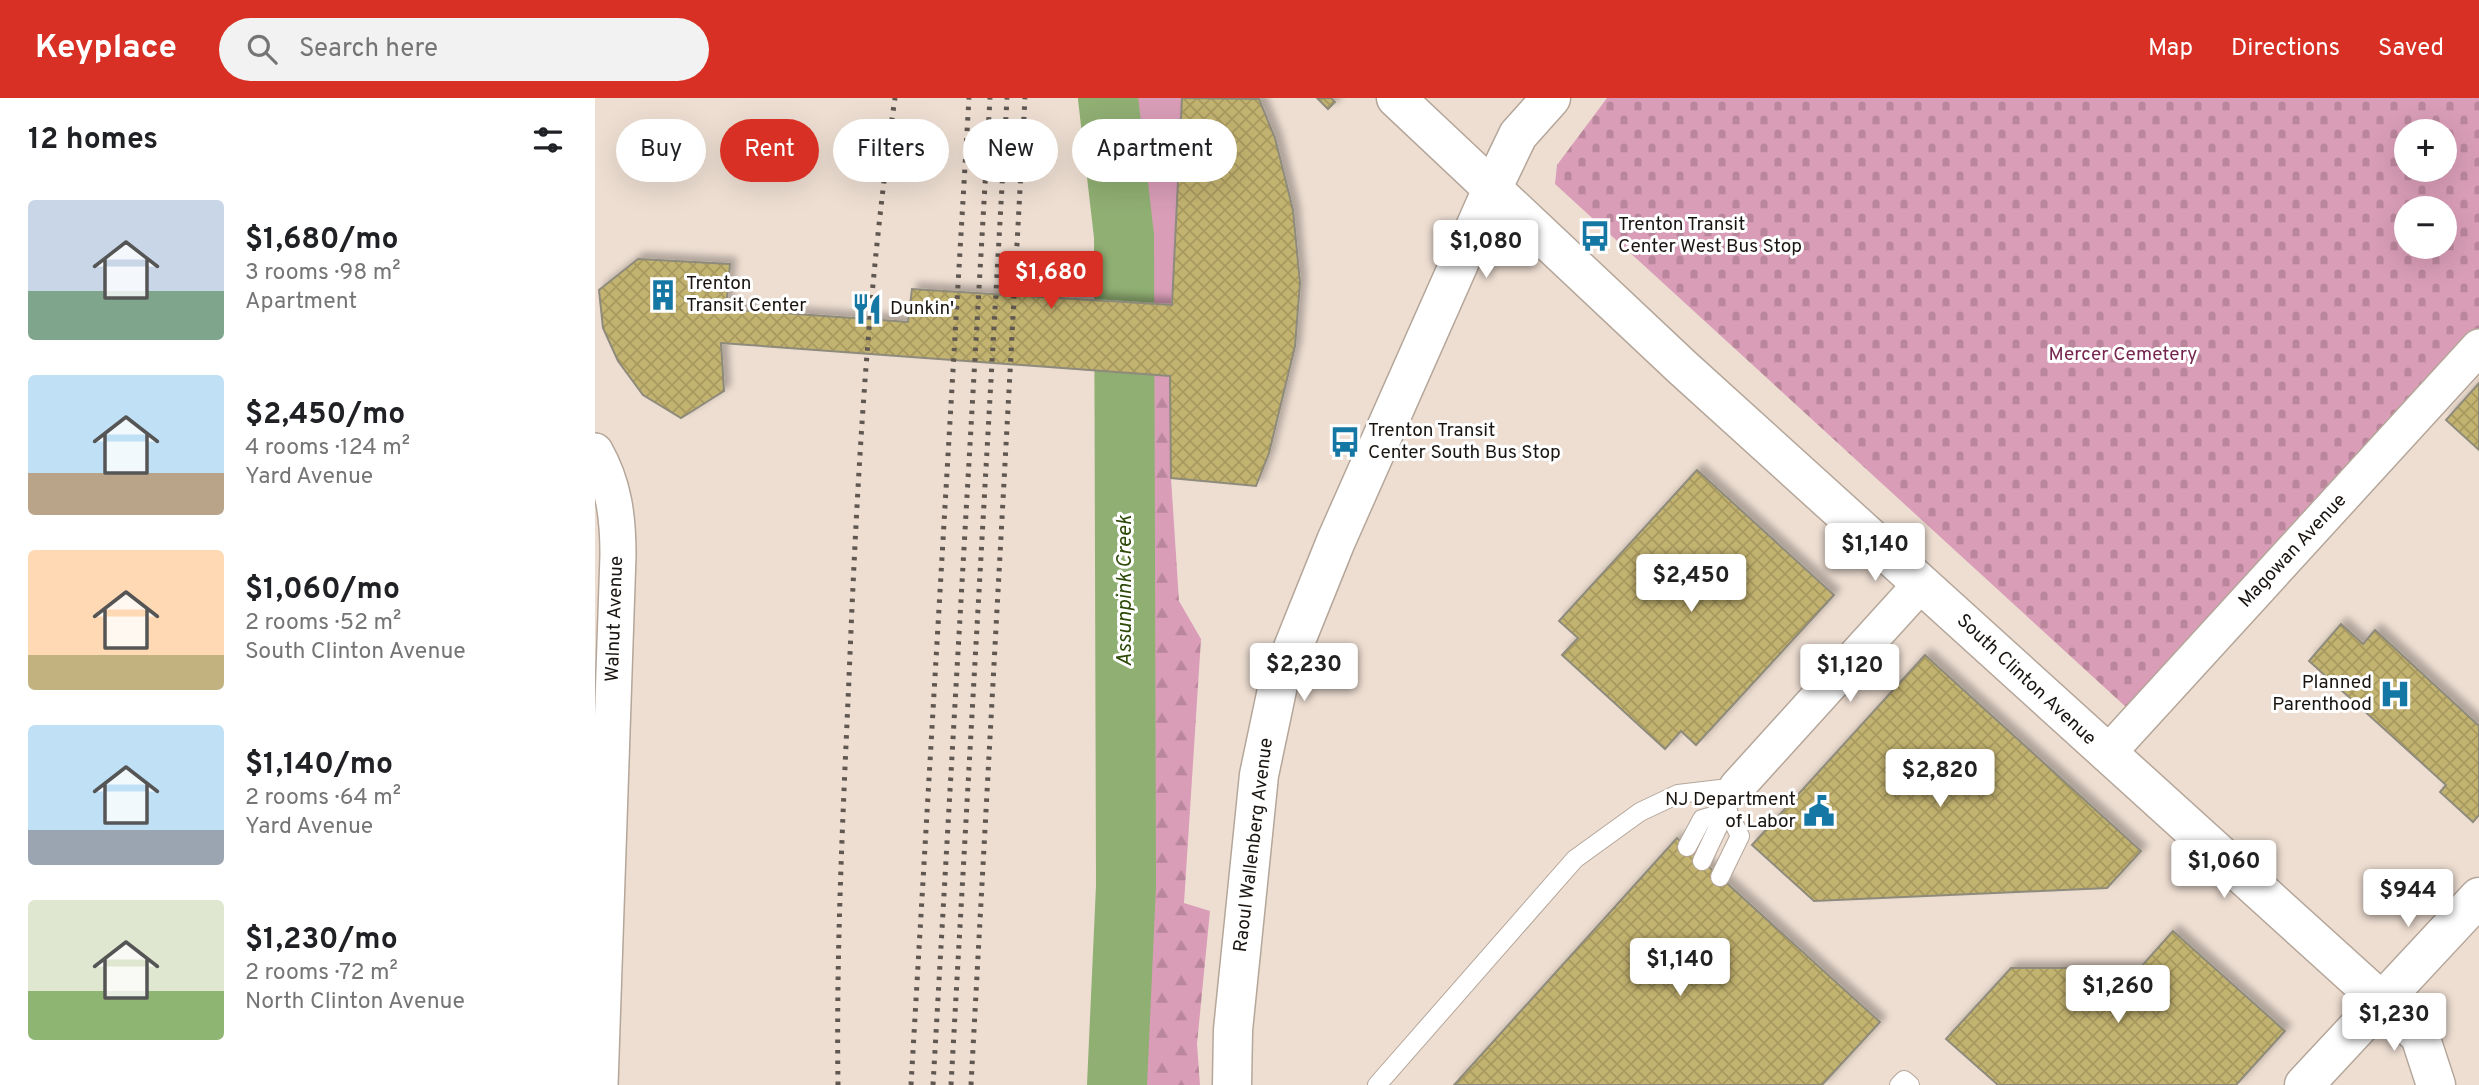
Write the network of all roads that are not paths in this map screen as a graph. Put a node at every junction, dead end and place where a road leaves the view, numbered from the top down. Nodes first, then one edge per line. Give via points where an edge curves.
1 (1397, 98) edge
2 (1551, 98) edge
3 (1492, 189) junction
4 (2479, 347) edge
5 (595, 451) edge
6 (1921, 584) junction
7 (2106, 754) junction
8 (1733, 799) junction
9 (1687, 847) dead end
10 (1702, 861) dead end
11 (1720, 877) dead end
12 (2479, 898) edge
13 (2381, 1002) junction
14 (598, 1075) edge
15 (1232, 1085) edge
16 (1377, 1085) edge
17 (2305, 1085) edge
18 (2436, 1085) edge

1 - 3 street, South Clinton Avenue
2 - 3 street, Raoul Wallenberg Avenue via 1518,135
3 - 6 street, South Clinton Avenue
3 - 15 street, Raoul Wallenberg Avenue via 1336,541 1278,685 1259,775 1233,1030
4 - 7 street, Magowan Avenue
5 - 14 street, Walnut Avenue via 609,481 618,527
6 - 7 street, South Clinton Avenue
6 - 8 street
7 - 13 street, South Clinton Avenue
8 - 9 lane via 1702,819
8 - 10 lane
8 - 11 lane via 1740,836
8 - 16 lane via 1678,794 1640,812 1575,859
12 - 13 street
13 - 17 street
13 - 18 street, South Clinton Avenue via 2420,1036

